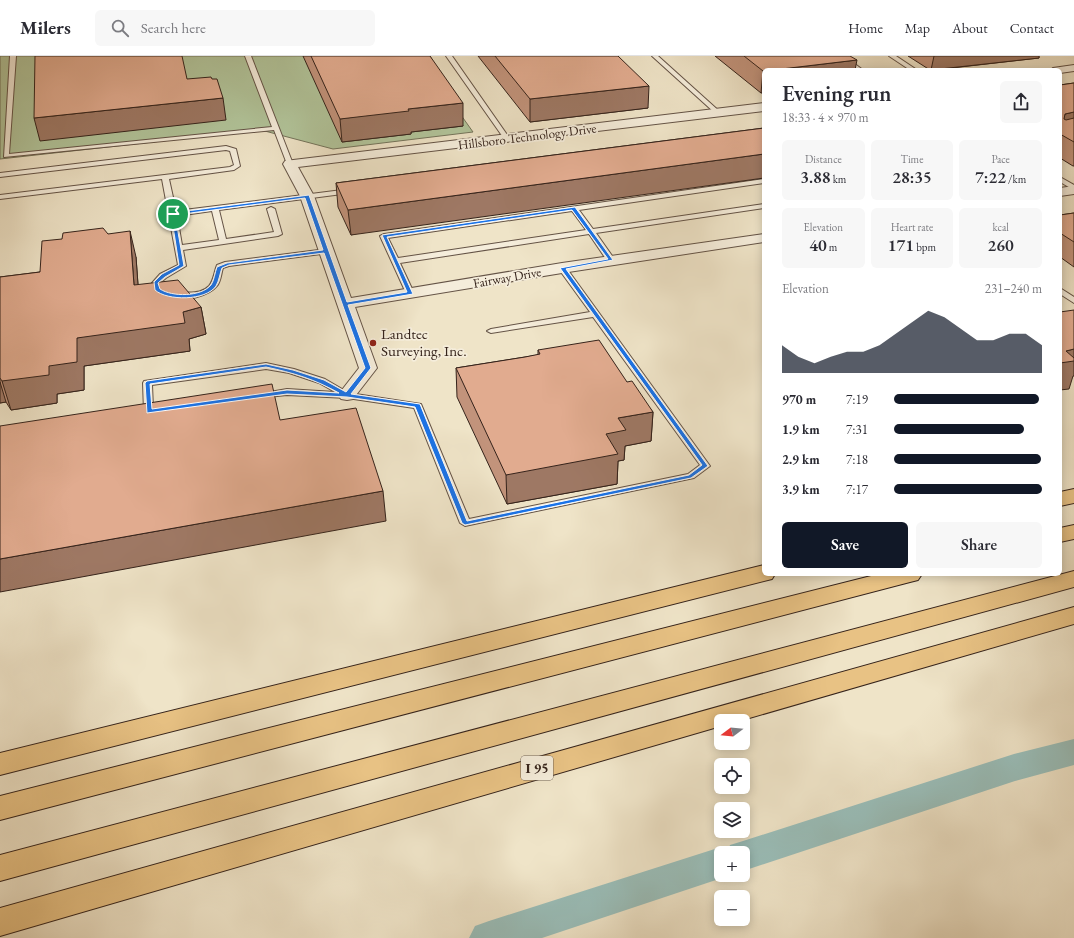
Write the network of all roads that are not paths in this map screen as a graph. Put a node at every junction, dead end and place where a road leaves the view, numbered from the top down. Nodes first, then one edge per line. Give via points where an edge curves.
1 (13, 56) edge
2 (248, 56) edge
3 (449, 56) edge
4 (655, 56) edge
5 (840, 56) edge
6 (892, 56) edge
7 (857, 68) edge
8 (911, 68) edge
9 (1074, 68) edge
10 (1062, 69) edge
11 (762, 107) edge
12 (717, 112) junction
13 (276, 128) junction
14 (507, 138) junction
15 (290, 164) junction
16 (0, 175) edge
17 (166, 178) junction
18 (1062, 180) edge
19 (762, 181) edge
20 (1074, 189) edge
21 (354, 190) edge
22 (1062, 192) edge
23 (307, 196) junction
24 (0, 197) edge
25 (762, 206) edge
26 (215, 208) junction
27 (574, 208) junction
28 (271, 209) dead end
29 (173, 214) junction
30 (590, 232) junction
31 (762, 238) edge
32 (223, 242) junction
33 (179, 248) junction
34 (326, 251) junction
35 (611, 260) junction
36 (395, 261) junction
37 (562, 268) junction
38 (1062, 292) edge
39 (410, 294) junction
40 (1074, 301) edge
41 (345, 304) junction
42 (595, 314) junction
43 (491, 331) dead end
44 (347, 395) junction
45 (249, 398) edge
46 (165, 410) edge
47 (1074, 496) edge
48 (1062, 499) edge
49 (1074, 532) edge
50 (1062, 535) edge
51 (762, 574) edge
52 (902, 576) edge
53 (1074, 579) edge
54 (1074, 614) edge
55 (0, 764) edge
56 (0, 808) edge
57 (0, 868) edge
58 (0, 922) edge

1 - 13 lane via 6,156
2 - 13 lane
3 - 14 lane
4 - 12 lane
5 - 7 lane
6 - 8 lane
9 - 10 street
11 - 12 street, Hillsboro Technology Drive
12 - 14 street, Hillsboro Technology Drive
13 - 15 lane
14 - 15 street, Hillsboro Technology Drive
15 - 23 street
16 - 17 lane via 233,149 237,166 232,169
17 - 24 lane
17 - 29 lane
18 - 20 lane
19 - 27 lane
20 - 22 street
21 - 23 lane
23 - 26 lane
23 - 34 street
25 - 30 lane
26 - 29 lane
26 - 32 lane
27 - 30 lane
27 - 36 lane via 384,236
28 - 32 lane via 278,234
29 - 33 lane
30 - 35 lane
30 - 36 lane
31 - 35 street, Fairway Drive
32 - 33 lane
33 - 34 lane via 182,266 163,276 156,283 158,290 164,294 193,295 207,291 214,285 220,267 228,264
34 - 41 street
35 - 37 street, Fairway Drive
36 - 39 lane
37 - 39 street, Fairway Drive
37 - 42 lane
38 - 40 lane
39 - 41 street, Fairway Drive
41 - 44 street via 368,368
42 - 43 lane
42 - 44 lane via 705,466 691,476 465,523 418,406
44 - 45 lane via 287,392
44 - 46 lane via 322,381 266,366 147,383 149,412
47 - 48 highway
49 - 50 highway
51 - 55 highway
52 - 56 highway
53 - 57 highway
54 - 58 highway, I 95

